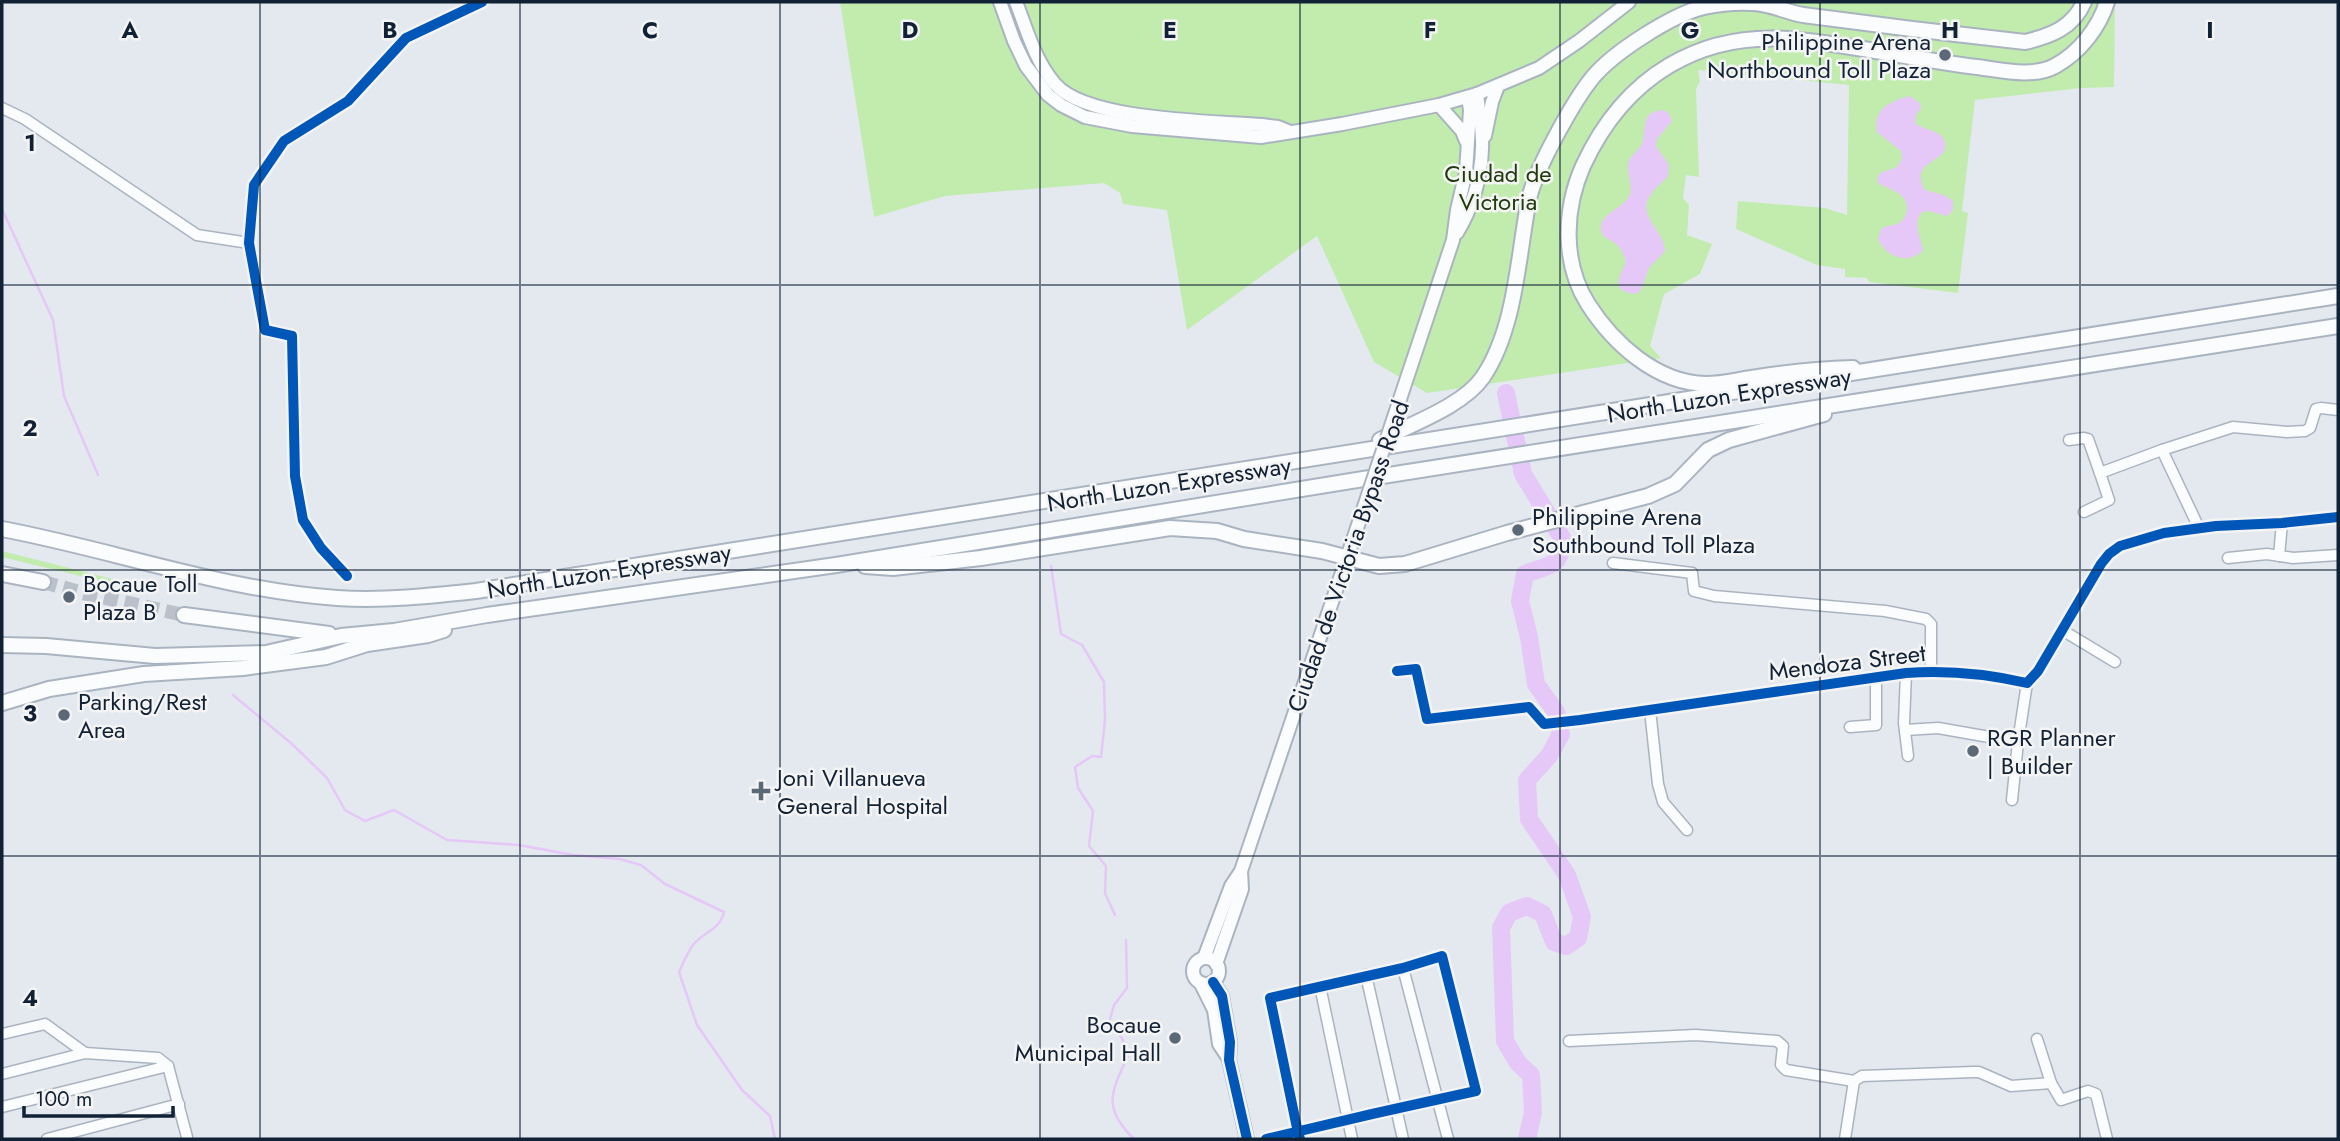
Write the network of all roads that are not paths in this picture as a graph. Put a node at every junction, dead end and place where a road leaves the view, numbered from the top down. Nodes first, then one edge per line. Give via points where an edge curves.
1 (482, 2) edge
2 (1000, 2) edge
3 (1016, 2) edge
4 (1629, 2) edge
5 (2084, 2) edge
6 (2107, 2) edge
7 (1043, 68) junction
8 (1031, 75) junction
9 (1498, 86) junction
10 (1473, 96) junction
11 (1439, 105) junction
12 (2, 108) edge
13 (1133, 120) junction
14 (1483, 147) junction
15 (1468, 148) junction
16 (1453, 240) junction
17 (249, 243) junction
18 (2338, 296) edge
19 (2338, 326) edge
20 (1917, 365) junction
21 (1897, 394) junction
22 (2338, 410) edge
23 (2068, 440) dead end
24 (2162, 450) junction
25 (1350, 455) junction
26 (2100, 473) junction
27 (2084, 512) dead end
28 (2338, 517) edge
29 (2282, 523) junction
30 (2199, 528) junction
31 (2, 529) edge
32 (2338, 555) edge
33 (2279, 556) junction
34 (2228, 558) dead end
35 (1348, 559) junction
36 (1613, 563) dead end
37 (835, 565) junction
38 (2, 574) edge
39 (347, 576) dead end
40 (43, 582) tunnel mouth
41 (184, 615) tunnel mouth
42 (487, 615) junction
43 (2062, 630) junction
44 (341, 636) junction
45 (2, 645) edge
46 (2115, 662) dead end
47 (1397, 671) dead end
48 (1931, 671) junction
49 (1906, 673) junction
50 (1876, 677) junction
51 (2027, 682) junction
52 (2, 703) edge
53 (1650, 710) junction
54 (1850, 727) dead end
55 (1905, 730) junction
56 (2018, 742) junction
57 (1908, 755) dead end
58 (2012, 800) dead end
59 (1687, 830) dead end
60 (1241, 872) junction
61 (1204, 958) junction
62 (1216, 964) junction
63 (1403, 968) junction
64 (1366, 975) junction
65 (1207, 983) junction
66 (1320, 986) junction
67 (2, 1034) edge
68 (2037, 1039) dead end
69 (1569, 1041) dead end
70 (85, 1053) junction
71 (168, 1066) junction
72 (2, 1074) edge
73 (1854, 1080) junction
74 (2051, 1083) junction
75 (1438, 1100) junction
76 (178, 1104) junction
77 (2, 1107) edge
78 (1396, 1110) junction
79 (1348, 1121) junction
80 (1299, 1136) edge
81 (184, 1138) edge
82 (47, 1139) edge
83 (1247, 1139) edge
84 (1266, 1139) edge
85 (1352, 1139) edge
86 (1403, 1139) edge
87 (1448, 1139) edge
88 (1845, 1139) edge
89 (2107, 1139) edge

1 - 17 street via 406,38 348,101 284,141 254,185
2 - 8 main road
3 - 7 main road
4 - 9 main road via 1539,68
5 - 25 highway via 2057,33 2025,42 1800,14 1753,2 1705,7 1648,34 1593,76 1560,129 1530,196 1506,320 1481,379 1458,401
6 - 20 highway via 2101,19 2074,51 2054,67 2027,73 1797,40 1754,40 1712,47 1676,60 1648,79 1627,97 1593,145 1572,204 1570,256 1587,303 1611,333 1654,370 1706,384 1812,369
7 - 8 main road
7 - 13 main road via 1071,98
8 - 13 main road via 1048,95 1085,117
9 - 10 main road
9 - 14 main road
10 - 11 main road
10 - 14 main road, Ciudad de Victoria Bypass Road
10 - 15 main road, Ciudad de Victoria Bypass Road
11 - 13 main road via 1287,131 1262,125
11 - 15 main road via 1462,131
12 - 17 street via 197,235
14 - 16 main road, Ciudad de Victoria Bypass Road via 1468,214
15 - 16 main road, Ciudad de Victoria Bypass Road
16 - 35 main road, Ciudad de Victoria Bypass Road, bridge
17 - 39 street via 265,330 292,336 295,476 303,520
18 - 20 highway, North Luzon Expressway
19 - 21 highway, North Luzon Expressway
20 - 25 highway, North Luzon Expressway
21 - 35 highway via 1729,440 1708,450 1675,484 1648,496 1405,564 1379,566
21 - 37 highway, North Luzon Expressway
22 - 24 street via 2316,409 2305,431 2233,427
23 - 26 street via 2088,439
24 - 26 street
24 - 30 street
25 - 31 highway, North Luzon Expressway via 476,591 393,600 283,592 187,575
26 - 27 street via 2109,500
28 - 29 street
29 - 30 street
29 - 33 street
30 - 43 street via 2147,537 2109,554
32 - 33 street
33 - 34 street
35 - 37 highway via 1217,531 1170,528 893,568
35 - 60 main road, Ciudad de Victoria Bypass Road
36 - 48 street via 1692,573 1694,591 1714,596 1885,611 1926,619 1931,624
37 - 42 highway, North Luzon Expressway
38 - 40 highway
41 - 44 highway, North Luzon Expressway
42 - 44 highway, North Luzon Expressway
42 - 52 highway via 428,635 367,644 326,657 144,674 49,689
43 - 46 street
43 - 51 street
44 - 45 highway, North Luzon Expressway via 265,653 238,654 155,656
47 - 53 street, Mendoza Street via 1416,668 1427,719 1529,707 1544,724
48 - 49 street, Mendoza Street
48 - 51 street, Mendoza Street
49 - 50 street, Mendoza Street
49 - 55 street
50 - 53 street, Mendoza Street
50 - 54 street via 1876,725
51 - 56 street
53 - 59 street via 1663,802
55 - 56 street via 1949,729
55 - 57 street
56 - 58 street
60 - 61 main road, Ciudad de Victoria Bypass Road via 1231,886
60 - 62 main road, Ciudad de Victoria Bypass Road via 1242,888
61 - 62 main road
61 - 65 main road via 1193,969 1194,977
62 - 65 main road via 1219,972
63 - 64 street
63 - 75 street
63 - 75 street via 1442,956 1476,1091
64 - 66 street
64 - 78 street
65 - 83 main road via 1219,1044 1229,1060
66 - 79 street
66 - 80 street via 1270,998
67 - 70 street via 45,1024
68 - 74 street
69 - 73 street via 1696,1035 1777,1041 1783,1046 1780,1062 1784,1069
70 - 71 street via 158,1058
70 - 72 street
71 - 76 street
71 - 77 street
73 - 74 street via 1979,1072 2011,1086
73 - 88 street
74 - 89 street via 2062,1100 2088,1091 2096,1094
75 - 78 street
75 - 87 street
76 - 81 street
76 - 82 street
78 - 79 street
78 - 86 street
79 - 80 street
79 - 85 street
80 - 84 street

